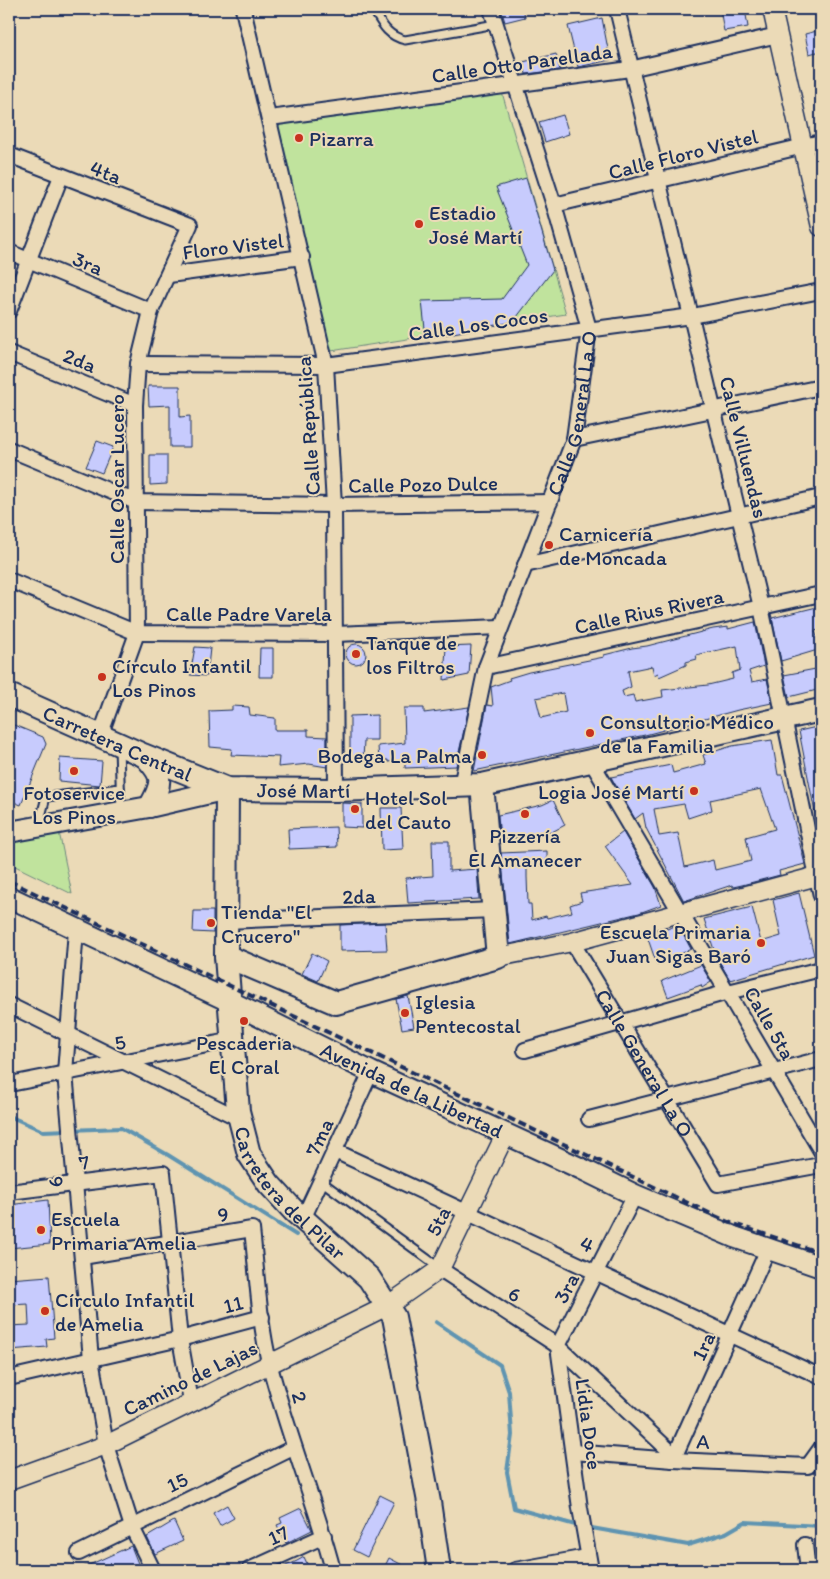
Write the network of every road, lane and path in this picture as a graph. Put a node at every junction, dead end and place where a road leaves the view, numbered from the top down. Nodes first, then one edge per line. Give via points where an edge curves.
1 (242, 9) edge
2 (373, 9) edge
3 (491, 9) edge
4 (617, 9) edge
5 (772, 9) edge
6 (496, 24) junction
7 (778, 36) junction
8 (630, 69) junction
9 (514, 83) junction
10 (270, 118) junction
11 (813, 144) edge
12 (9, 155) edge
13 (61, 176) junction
14 (658, 182) junction
15 (554, 205) junction
16 (190, 225) joint
17 (821, 227) edge
18 (9, 252) edge
19 (302, 257) junction
20 (28, 260) junction
21 (169, 275) junction
22 (821, 291) edge
23 (9, 311) edge
24 (151, 311) junction
25 (692, 316) junction
26 (589, 329) junction
27 (9, 353) edge
28 (138, 364) junction
29 (326, 365) junction
30 (821, 387) edge
31 (135, 405) junction
32 (714, 411) junction
33 (574, 439) junction
34 (9, 449) edge
35 (821, 497) edge
36 (136, 502) junction
37 (550, 502) junction
38 (334, 506) junction
39 (740, 516) junction
40 (525, 565) junction
41 (9, 580) edge
42 (821, 594) edge
43 (761, 607) junction
44 (500, 627) junction
45 (137, 633) junction
46 (336, 634) junction
47 (486, 668) junction
48 (9, 695) edge
49 (821, 710) edge
50 (785, 718) junction
51 (109, 740) junction
52 (143, 755) junction
53 (591, 761) junction
54 (471, 785) junction
55 (120, 788) junction
56 (227, 789) junction
57 (336, 790) junction
58 (150, 807) junction
59 (121, 812) junction
60 (38, 827) junction
61 (9, 832) edge
62 (819, 876) edge
63 (821, 896) edge
64 (9, 897) edge
65 (494, 910) junction
66 (680, 914) junction
67 (226, 921) junction
68 (76, 930) junction
69 (572, 942) junction
70 (226, 956) junction
71 (498, 957) junction
72 (821, 969) edge
73 (728, 992) junction
74 (230, 1001) junction
75 (9, 1004) edge
76 (620, 1022) junction
77 (68, 1034) junction
78 (232, 1040) junction
79 (525, 1050) dead end
80 (821, 1060) edge
81 (124, 1061) junction
82 (371, 1072) junction
83 (66, 1073) junction
84 (776, 1073) junction
85 (15, 1083) dead end
86 (666, 1101) junction
87 (240, 1119) junction
88 (589, 1119) dead end
89 (505, 1134) junction
90 (335, 1150) junction
91 (821, 1151) edge
92 (821, 1165) edge
93 (321, 1181) junction
94 (75, 1182) junction
95 (9, 1192) edge
96 (635, 1195) junction
97 (467, 1212) junction
98 (303, 1219) junction
99 (252, 1229) joint
100 (170, 1243) junction
101 (768, 1249) junction
102 (82, 1257) junction
103 (821, 1267) edge
104 (440, 1269) junction
105 (598, 1271) junction
106 (388, 1306) junction
107 (262, 1317) junction
108 (731, 1335) junction
109 (180, 1339) junction
110 (558, 1346) junction
111 (91, 1359) junction
112 (270, 1364) junction
113 (9, 1378) edge
114 (821, 1378) edge
115 (190, 1401) junction
116 (106, 1444) junction
117 (293, 1448) junction
118 (821, 1448) edge
119 (573, 1452) junction
120 (674, 1458) junction
121 (9, 1480) edge
122 (132, 1527) junction
123 (324, 1536) junction
124 (805, 1545) dead end
125 (79, 1553) dead end
126 (589, 1564) edge
127 (153, 1570) edge
128 (249, 1570) edge
129 (333, 1570) edge
130 (439, 1570) edge
131 (515, 1570) edge
132 (808, 1570) edge

1 - 10 street, Calle República
2 - 6 lane via 385,30 405,40
3 - 6 street, Calle General La O
4 - 8 street, Calle Villuendas
5 - 7 street
6 - 9 street, Calle General La O
7 - 8 street, Calle Otto Parellada
7 - 11 street
8 - 9 street, Calle Otto Parellada
8 - 14 street, Calle Villuendas
9 - 10 street, Calle Otto Parellada
9 - 15 street, Calle General La O
10 - 19 street, Calle República
11 - 14 street, Calle Floro Vistel
11 - 17 street
12 - 13 street, 4ta
13 - 16 street, 4ta
13 - 20 street
14 - 15 street, Calle Floro Vistel
14 - 25 street, Calle Villuendas
15 - 26 street, Calle General La O
16 - 21 street, Calle Oscar Lucero
18 - 20 street, 3ra
19 - 21 street, Floro Vistel
19 - 29 street, Calle República
20 - 23 street
20 - 24 street, 3ra
21 - 24 street, Calle Oscar Lucero
22 - 25 street, Calle Los Cocos
24 - 28 street, Calle Oscar Lucero
25 - 26 street, Calle Los Cocos
25 - 32 street, Calle Villuendas
26 - 29 street, Calle Los Cocos
26 - 33 street, Calle General La O
27 - 31 street, 2da
28 - 29 street, Calle Los Cocos
28 - 31 street, Calle Oscar Lucero
29 - 38 street, Calle República
30 - 32 street
31 - 36 street, Calle Oscar Lucero
32 - 33 street
32 - 39 street, Calle Villuendas
33 - 37 street, Calle General La O
34 - 36 street, Calle Pozo Dulce
35 - 39 street
36 - 38 street, Calle Pozo Dulce
36 - 45 street, Calle Oscar Lucero
37 - 38 street, Calle Pozo Dulce
37 - 40 street, Calle General La O
38 - 46 street, Calle República
39 - 40 street
39 - 43 street, Calle Villuendas
40 - 44 street, Calle General La O
41 - 45 street, Calle Padre Varela
42 - 43 street, Calle Rius Rivera
43 - 47 street, Calle Rius Rivera
43 - 50 street, Calle Villuendas
44 - 46 street, Calle Padre Varela
44 - 47 street, Calle General La O
45 - 46 street, Calle Padre Varela
45 - 51 street, Calle Oscar Lucero
46 - 57 street, Calle República
47 - 54 street, Calle General La O
48 - 51 main road, Carretera Central
49 - 50 main road, José Martí
50 - 53 main road, José Martí
50 - 62 street, Calle Villuendas
51 - 52 main road, Carretera Central
51 - 55 lane
52 - 56 main road, Carretera Central
52 - 58 main road via 158,772 160,782
53 - 54 main road, José Martí
53 - 66 street, Calle 5ta
54 - 57 main road, José Martí
54 - 65 main road, Calle General La O
55 - 59 lane
55 - 60 lane via 46,797
56 - 57 main road, José Martí
56 - 58 main road
56 - 67 main road, Carretera del Pilar
58 - 59 main road
59 - 60 main road
60 - 61 main road
62 - 63 street, Calle Villuendas
62 - 66 street
64 - 68 main road, Avenida de la Libertad
65 - 67 street, 2da
65 - 71 main road, Calle General La O
66 - 69 street
66 - 73 street, Calle 5ta
67 - 70 main road, Carretera del Pilar
68 - 74 main road, Avenida de la Libertad
68 - 77 street, 6
69 - 71 street
69 - 76 street, Calle General La O
70 - 71 main road via 336,1003
70 - 74 main road, Carretera del Pilar
72 - 73 street
73 - 76 street
73 - 84 street, Calle 5ta
74 - 78 main road, Carretera del Pilar
74 - 82 main road, Avenida de la Libertad
75 - 77 street
76 - 79 street
76 - 86 street, Calle General La O
77 - 81 street
77 - 83 street, 6
78 - 81 street, 5
78 - 87 main road, Carretera del Pilar
80 - 84 street
81 - 83 street, 5
81 - 87 street
82 - 89 main road, Avenida de la Libertad
82 - 90 street, 7ma
83 - 85 street, 5
83 - 94 street, 6
84 - 86 street
84 - 91 street, Calle 5ta
86 - 88 street
86 - 92 street, Calle General La O via 718,1184
87 - 98 main road, Carretera del Pilar via 249,1154 269,1184
89 - 96 main road, Avenida de la Libertad
89 - 97 street, 5ta
90 - 93 street, 7ma
90 - 97 street, 4
93 - 98 street, 7ma
93 - 104 lane, 6
94 - 95 street, 7
94 - 100 street, 7 via 163,1173
94 - 102 street, 6
96 - 101 main road, Avenida de la Libertad
96 - 105 street, 3ra
97 - 104 street, 5ta
97 - 105 street, 4
98 - 106 main road, Carretera del Pilar via 369,1278
99 - 100 street, 9
99 - 107 street, 2
100 - 102 street, 9
100 - 109 street
101 - 103 main road, Avenida de la Libertad
101 - 108 street, 1ra
102 - 111 street, 6
104 - 106 street, 5ta
104 - 110 street, 6
105 - 108 street, 4
105 - 110 street, 3ra
106 - 112 street, Camino de Lajas
106 - 130 main road, Carretera del Pilar via 394,1317
107 - 109 street, 11
107 - 112 street, 2
108 - 114 street, 4
108 - 120 street, 1ra
109 - 111 street, 11
109 - 115 street
110 - 119 street, Lidia Doce
110 - 120 street, 6
111 - 113 street, 11
111 - 116 street, 6
112 - 115 street, Camino de Lajas
112 - 117 street, 2
115 - 116 street, Camino de Lajas
116 - 121 street, Camino de Lajas
116 - 122 street, 6
117 - 122 street, 15
117 - 123 street, 2
118 - 120 street, A via 808,1466
119 - 120 street, A
119 - 126 street, Lidia Doce
122 - 125 street, 15
122 - 127 street, 6
123 - 128 street, 17
123 - 129 street, 2
124 - 132 street
126 - 131 street

